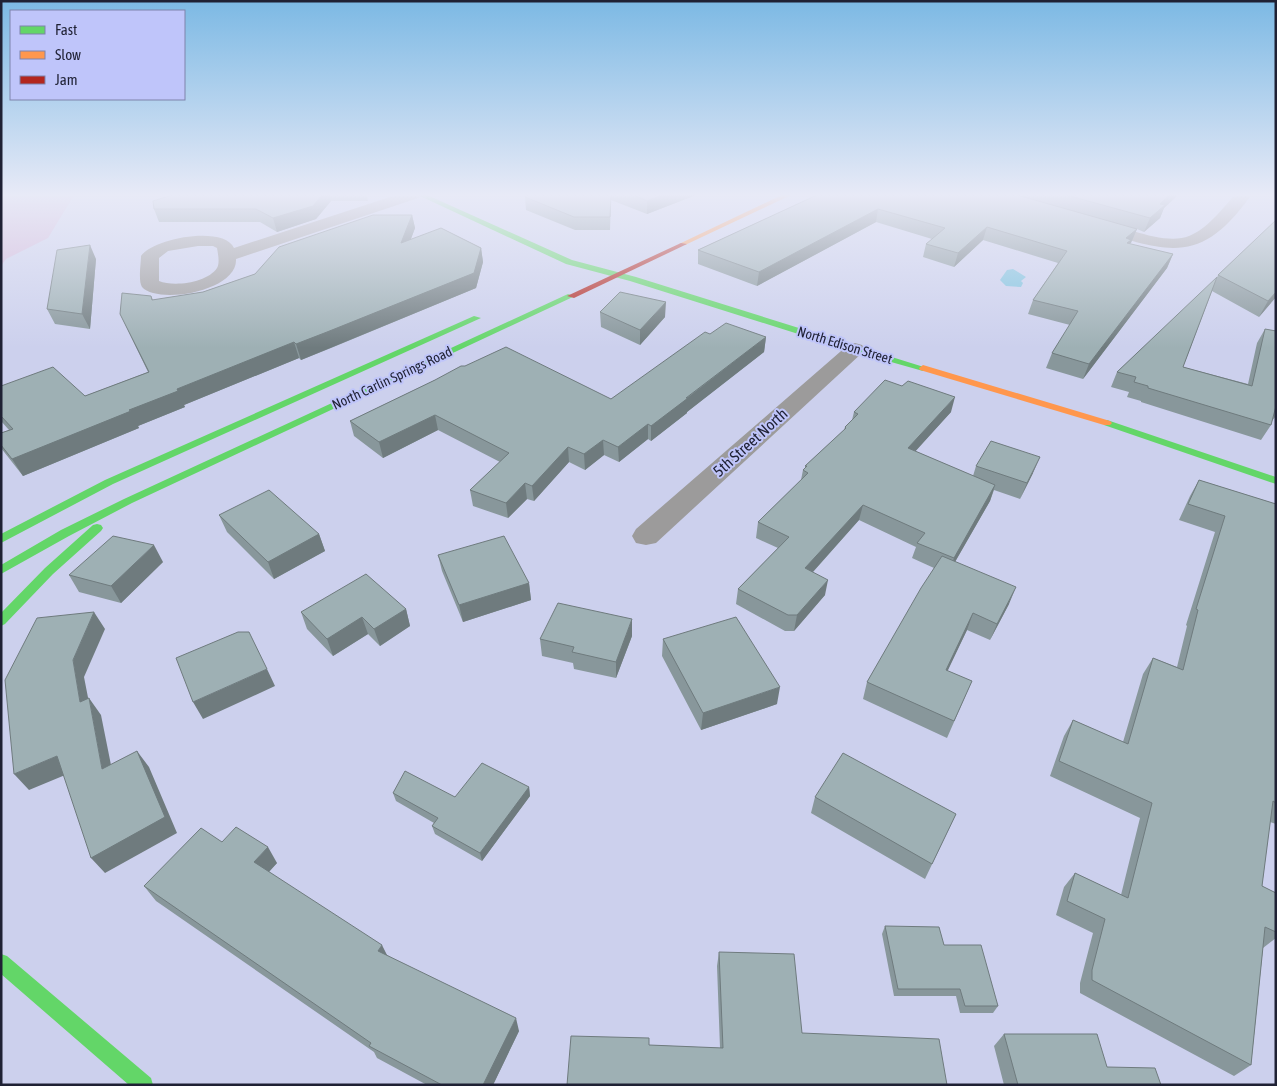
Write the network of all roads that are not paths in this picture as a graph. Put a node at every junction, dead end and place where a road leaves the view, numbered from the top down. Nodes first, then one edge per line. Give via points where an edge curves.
1 (258, 246) edge
2 (532, 246) edge
3 (680, 246) edge
4 (226, 256) dead end
5 (610, 260) dead end
6 (592, 268) junction
7 (576, 274) dead end
8 (616, 275) junction
9 (487, 314) dead end
10 (855, 349) junction
11 (1276, 481) edge
12 (128, 501) junction
13 (43, 515) junction
14 (1, 530) edge
15 (646, 536) dead end
16 (1, 539) edge
17 (1, 570) edge
18 (1, 621) edge
19 (1, 962) edge
20 (144, 1085) edge

1 - 4 street
2 - 6 main road, North Edison Street
3 - 8 main road, North Carlin Springs Road
5 - 6 main road
6 - 7 main road
6 - 8 main road, North Edison Street
8 - 10 main road, North Edison Street
8 - 12 main road, North Carlin Springs Road
9 - 13 main road, North Carlin Springs Road via 126,474
10 - 11 main road, North Edison Street via 1115,425
10 - 15 street, 5th Street North
12 - 17 main road, North Carlin Springs Road
12 - 18 main road via 49,571
13 - 14 main road
13 - 16 main road, North Carlin Springs Road
19 - 20 main road

